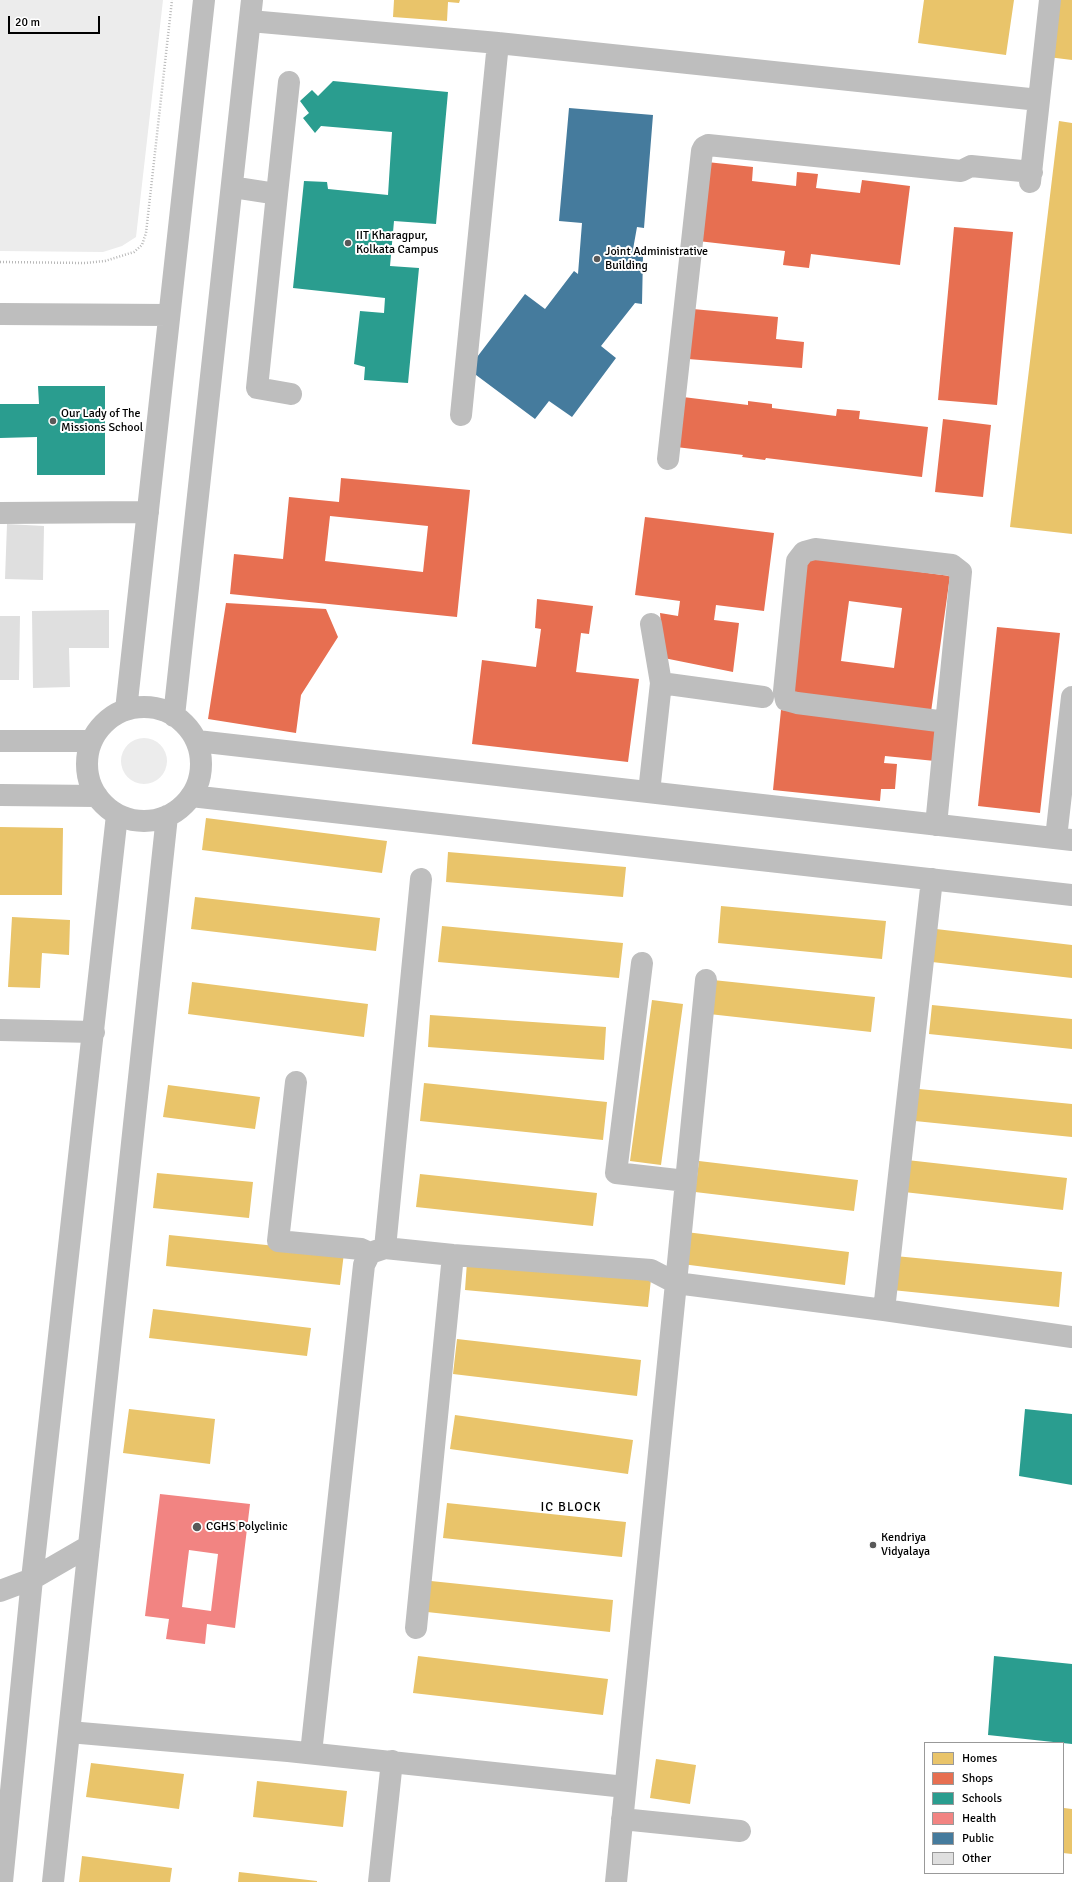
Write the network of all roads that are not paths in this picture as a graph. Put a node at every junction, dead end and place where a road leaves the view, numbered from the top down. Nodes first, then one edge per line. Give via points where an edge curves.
1 (204, 0) edge
2 (1050, 0) edge
3 (251, 10) edge
4 (498, 43) junction
5 (289, 82) dead end
6 (1039, 100) junction
7 (232, 187) junction
8 (277, 194) junction
9 (0, 314) edge
10 (170, 315) junction
11 (291, 394) dead end
12 (461, 415) dead end
13 (668, 459) dead end
14 (148, 512) junction
15 (0, 513) edge
16 (651, 624) dead end
17 (660, 683) junction
18 (763, 697) dead end
19 (1072, 697) edge
20 (126, 710) junction
21 (174, 716) junction
22 (946, 722) junction
23 (0, 741) edge
24 (91, 741) junction
25 (197, 742) junction
26 (649, 792) junction
27 (0, 795) edge
28 (97, 796) junction
29 (191, 796) junction
30 (117, 815) junction
31 (168, 816) junction
32 (936, 825) junction
33 (1064, 839) edge
34 (421, 879) dead end
35 (932, 879) junction
36 (1072, 895) edge
37 (642, 963) dead end
38 (706, 980) dead end
39 (0, 1030) edge
40 (94, 1032) junction
41 (296, 1082) dead end
42 (686, 1181) junction
43 (377, 1250) junction
44 (452, 1255) junction
45 (676, 1283) junction
46 (884, 1310) junction
47 (1072, 1337) edge
48 (89, 1546) junction
49 (32, 1579) junction
50 (0, 1591) edge
51 (416, 1628) dead end
52 (69, 1732) junction
53 (311, 1753) junction
54 (392, 1761) junction
55 (625, 1787) junction
56 (5, 1800) edge
57 (622, 1818) junction
58 (740, 1831) dead end
59 (2, 1882) edge
60 (53, 1882) edge
61 (379, 1882) edge
62 (616, 1882) edge

1 - 10 street
2 - 6 street
3 - 4 street
3 - 7 street
4 - 6 street
4 - 12 street
5 - 8 street
6 - 13 street via 1031,177 971,166 961,171 704,146
7 - 8 street
7 - 21 street
8 - 11 street via 257,388
9 - 10 street
10 - 14 street
14 - 15 street
14 - 20 street
16 - 17 street
17 - 18 street
17 - 26 street
19 - 33 street
20 - 21 street via 137,707 158,708
20 - 24 street via 102,725
21 - 25 street via 187,726
22 - 22 street via 961,572 952,565 815,548 804,552 797,561 784,691 786,700
22 - 32 street
23 - 24 street
24 - 28 street via 86,761 88,781
25 - 26 street
25 - 29 street via 202,762 199,782
26 - 32 street
27 - 28 street
28 - 30 street via 100,803
29 - 31 street
29 - 35 street
30 - 31 street via 136,821 156,820
30 - 40 street
31 - 48 street
32 - 33 street
34 - 43 street
35 - 36 street
35 - 46 street
37 - 42 street via 616,1173
38 - 42 street
39 - 40 street
40 - 49 street
41 - 43 street via 278,1241
42 - 45 street
43 - 44 street
43 - 53 street via 364,1265
44 - 45 street via 651,1270
44 - 51 street
45 - 46 street
45 - 55 street
46 - 47 street
48 - 49 street
48 - 52 street
49 - 50 street
49 - 56 street
52 - 53 street
52 - 60 street
53 - 54 street
54 - 55 street
54 - 61 street
55 - 57 street
56 - 59 street
57 - 58 street
57 - 62 street

